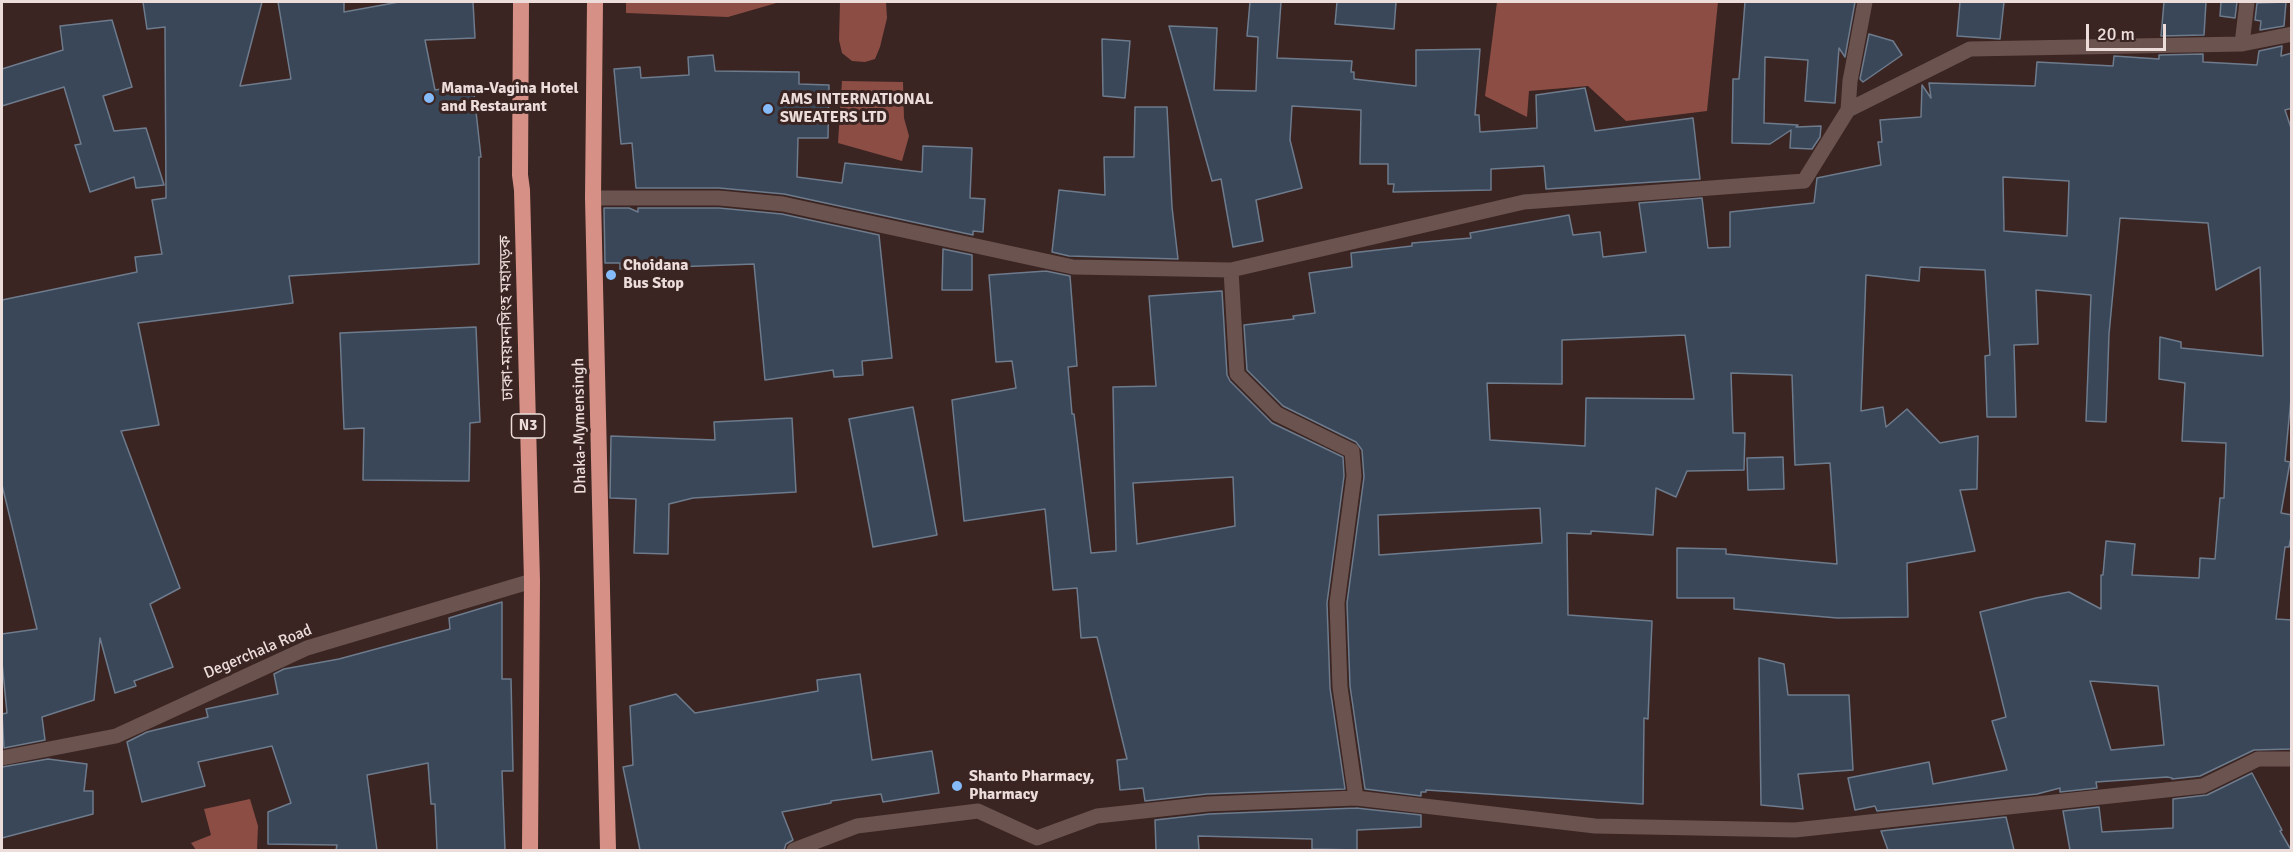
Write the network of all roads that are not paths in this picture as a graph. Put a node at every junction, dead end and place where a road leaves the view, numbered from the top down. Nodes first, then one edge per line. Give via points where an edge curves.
1 (521, 2) edge
2 (595, 2) edge
3 (1865, 2) edge
4 (2247, 2) edge
5 (2292, 34) edge
6 (2242, 44) junction
7 (1848, 110) junction
8 (593, 198) junction
9 (1231, 270) junction
10 (532, 581) junction
11 (2, 758) edge
12 (2292, 759) edge
13 (1356, 798) junction
14 (530, 850) edge
15 (608, 850) edge
16 (794, 850) edge

1 - 10 highway, ঢাকা-ময়মনসিংহ মহাসড়ক / N3 via 520,175
2 - 8 highway, Dhaka-Mymensingh
3 - 7 street
4 - 6 street
5 - 6 street
6 - 7 street via 1970,49
7 - 9 street via 1804,181 1524,202
8 - 9 street via 719,198 783,204 1073,267
8 - 15 highway, Dhaka-Mymensingh
9 - 13 street via 1237,375 1277,414 1352,451 1354,476 1337,603 1340,687
10 - 11 street, Degerchala Road via 307,648 116,735
10 - 14 highway, ঢাকা-ময়মনসিংহ মহাসড়ক / N3
12 - 13 street via 2258,759 2203,786 1795,830 1595,826
13 - 16 street via 1208,804 1097,816 1037,838 978,811 857,826

